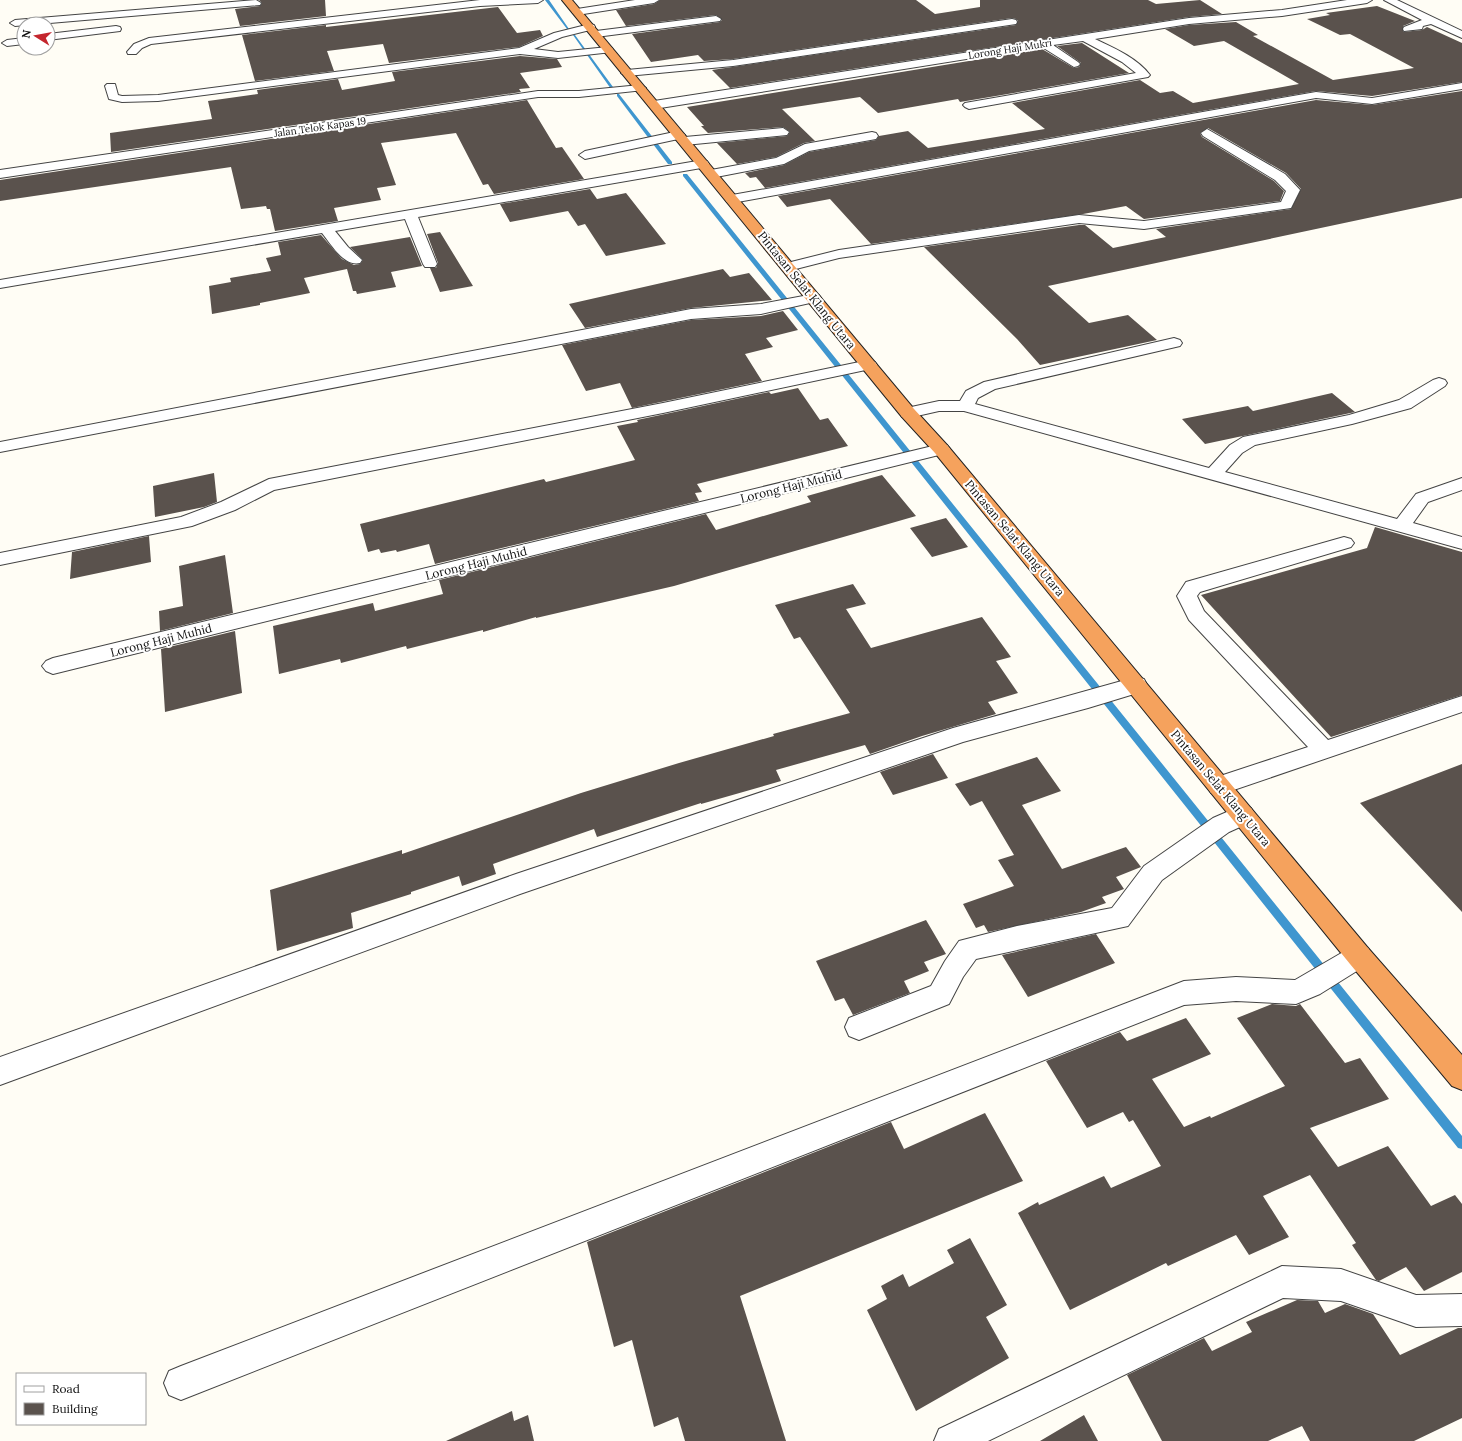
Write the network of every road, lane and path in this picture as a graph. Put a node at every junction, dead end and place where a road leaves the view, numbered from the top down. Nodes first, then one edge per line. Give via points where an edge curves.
1 (534, 0) edge
2 (538, 0) edge
3 (654, 0) edge
4 (1367, 0) edge
5 (1390, 0) edge
6 (572, 6) edge
7 (716, 19) dead end
8 (179, 20) dead end
9 (1431, 21) junction
10 (1012, 22) dead end
11 (15, 24) dead end
12 (127, 27) dead end
13 (1408, 29) dead end
14 (1462, 35) edge
15 (56, 37) edge
16 (1084, 37) junction
17 (16, 42) edge
18 (7, 43) dead end
19 (594, 43) junction
20 (1044, 44) junction
21 (520, 51) junction
22 (132, 52) dead end
23 (1074, 64) dead end
24 (628, 73) junction
25 (112, 86) dead end
26 (1462, 86) edge
27 (640, 88) junction
28 (654, 105) junction
29 (969, 105) dead end
30 (783, 132) dead end
31 (1207, 133) dead end
32 (872, 136) dead end
33 (675, 139) junction
34 (585, 155) dead end
35 (707, 169) junction
36 (0, 174) edge
37 (732, 199) junction
38 (410, 214) junction
39 (326, 229) junction
40 (355, 260) dead end
41 (430, 264) dead end
42 (788, 266) junction
43 (0, 284) edge
44 (808, 300) junction
45 (1174, 343) dead end
46 (862, 366) junction
47 (1439, 383) dead end
48 (964, 406) junction
49 (908, 413) junction
50 (0, 447) edge
51 (934, 451) junction
52 (1213, 474) junction
53 (1462, 484) edge
54 (1402, 526) junction
55 (1344, 543) dead end
56 (1462, 543) edge
57 (0, 559) edge
58 (53, 666) dead end
59 (1127, 688) junction
60 (1462, 704) edge
61 (1324, 750) junction
62 (1219, 786) junction
63 (1243, 815) junction
64 (1351, 960) junction
65 (859, 1027) dead end
66 (0, 1071) edge
67 (1462, 1076) edge
68 (1462, 1310) edge
69 (181, 1383) dead end
70 (951, 1441) edge

1 - 2 street
1 - 22 street via 472,4 149,41
3 - 6 street
4 - 16 street, Lorong Haji Mukri via 1282,13 1189,21
5 - 9 street
6 - 19 highway, Pintasan Selat Klang Utara
7 - 19 street
8 - 11 street via 261,2
9 - 13 street via 1420,22 1418,27
9 - 14 street
10 - 24 street via 733,63
12 - 15 street
16 - 20 street, Lorong Haji Mukri
16 - 29 street via 1126,60 1144,75
17 - 18 street
19 - 21 street via 558,55
19 - 21 street via 558,36
19 - 24 highway, Pintasan Selat Klang Utara
20 - 23 street
20 - 28 street, Lorong Haji Mukri
21 - 25 street via 158,98 113,97
24 - 27 highway, Pintasan Selat Klang Utara
26 - 37 street via 1372,101 1316,95
27 - 28 highway, Pintasan Selat Klang Utara
27 - 36 street, Jalan Telok Kapas 19 via 579,94 538,94
28 - 33 highway, Pintasan Selat Klang Utara
30 - 33 street
31 - 42 street via 1280,177 1293,190 1286,205 1144,225 1079,219 840,254
32 - 35 street via 805,148 780,161
33 - 34 street
33 - 35 highway, Pintasan Selat Klang Utara
35 - 37 highway, Pintasan Selat Klang Utara
35 - 38 street
37 - 42 highway, Pintasan Selat Klang Utara
38 - 39 street
38 - 41 street
39 - 40 street
39 - 43 street
42 - 44 highway, Pintasan Selat Klang Utara
44 - 46 highway, Pintasan Selat Klang Utara
44 - 50 street via 748,310 691,314
45 - 48 street via 990,385 972,395
46 - 49 highway, Pintasan Selat Klang Utara
46 - 57 street via 663,408 269,485 228,506 185,522
47 - 52 street via 1405,404 1352,419 1249,441 1236,449
48 - 49 street via 940,406
48 - 52 street
49 - 51 highway, Pintasan Selat Klang Utara
51 - 58 street, Lorong Haji Muhid
51 - 59 highway, Pintasan Selat Klang Utara
52 - 54 street
53 - 54 street via 1422,498
54 - 56 street
55 - 61 street via 1193,588 1187,596 1196,615
59 - 62 highway, Pintasan Selat Klang Utara
59 - 66 street via 961,734 516,885
60 - 61 street
61 - 62 street
62 - 63 highway, Pintasan Selat Klang Utara
63 - 64 highway, Pintasan Selat Klang Utara
63 - 65 street via 1221,826 1153,873 1119,918 968,949 940,995
64 - 67 highway, Pintasan Selat Klang Utara
64 - 69 street via 1296,992 1236,989 1184,993
68 - 70 street via 1416,1310 1341,1285 1282,1282

